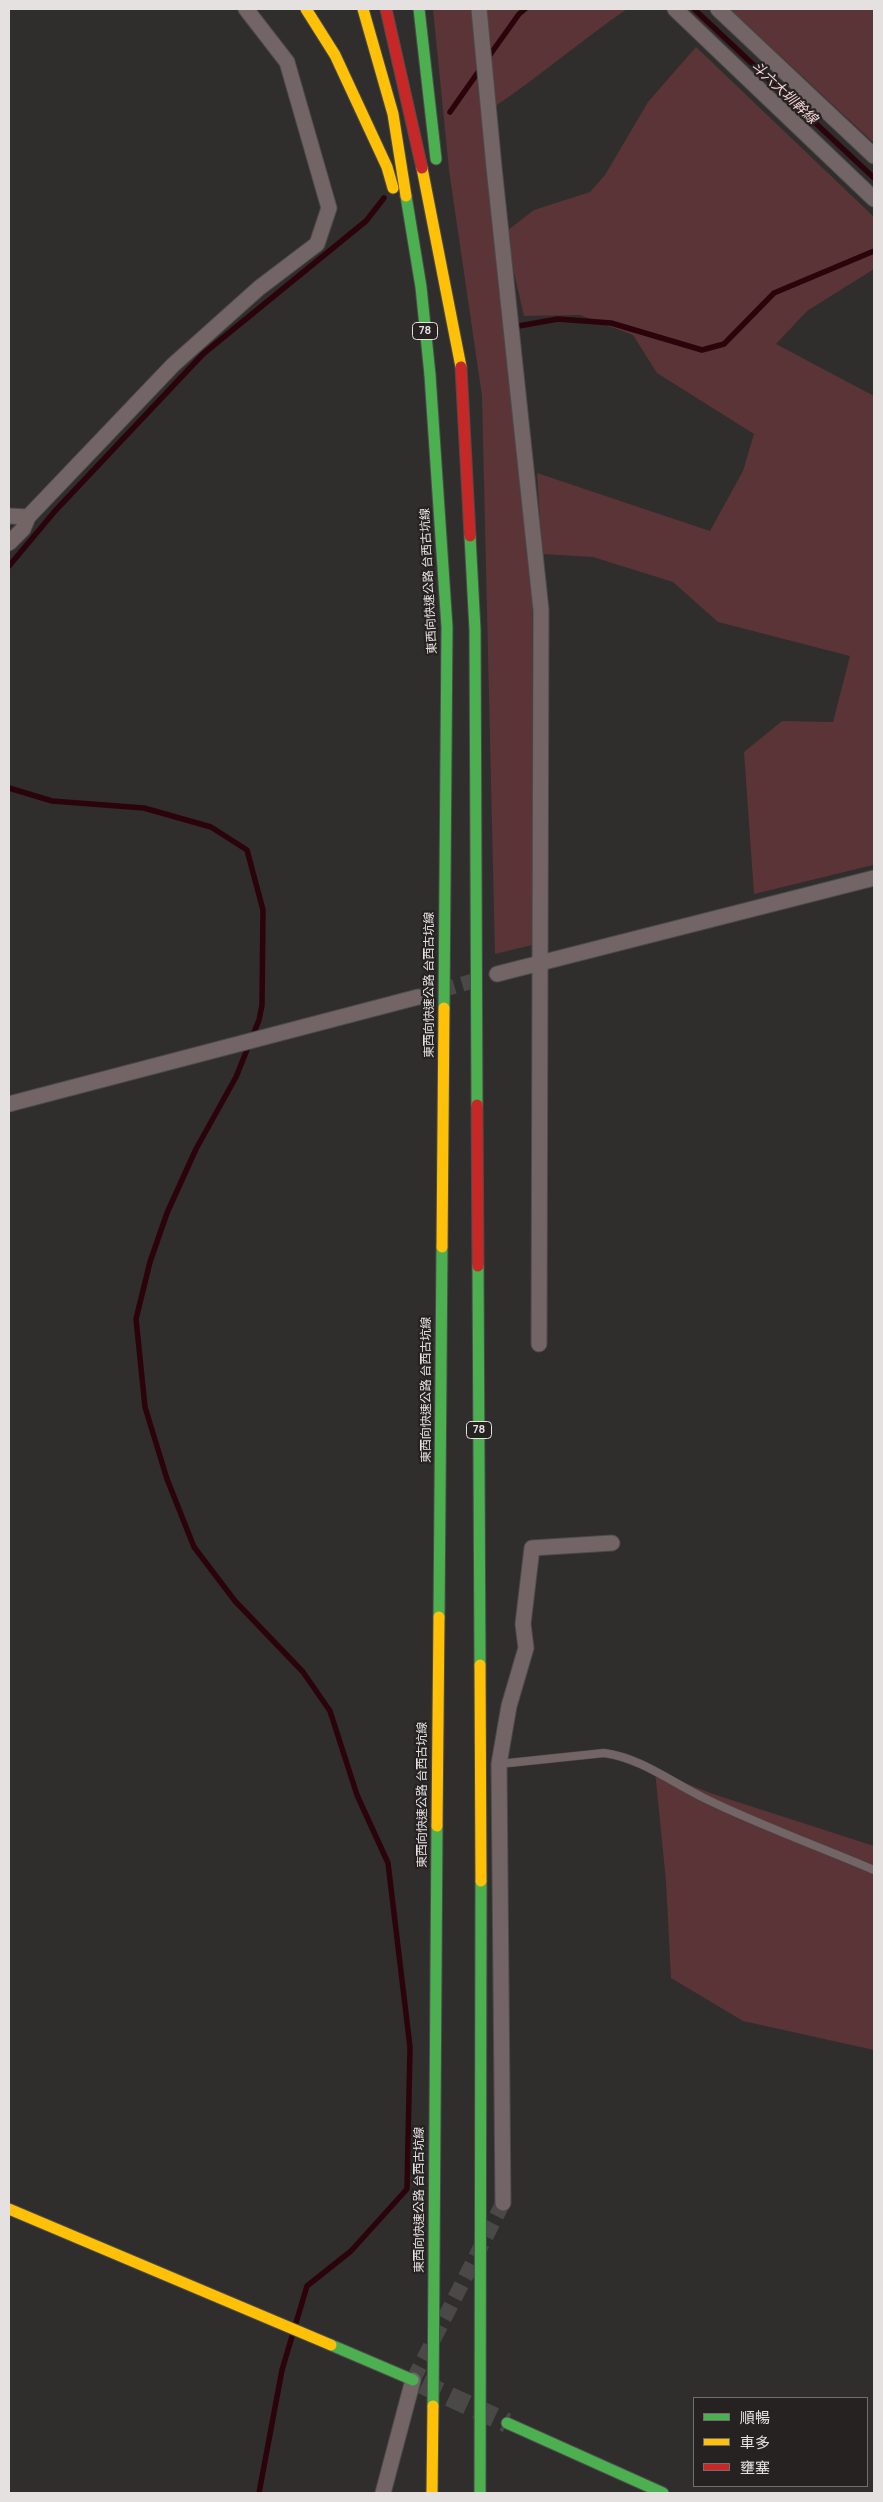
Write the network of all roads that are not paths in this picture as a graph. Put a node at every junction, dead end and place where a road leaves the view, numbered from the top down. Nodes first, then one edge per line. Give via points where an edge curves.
1 (246, 9) edge
2 (306, 9) edge
3 (363, 9) edge
4 (386, 9) edge
5 (419, 9) edge
6 (479, 9) edge
7 (675, 9) edge
8 (718, 9) edge
9 (874, 156) edge
10 (438, 171) dead end
11 (874, 199) edge
12 (441, 200) dead end
13 (421, 287) junction
14 (453, 324) junction
15 (9, 516) edge
16 (28, 517) junction
17 (9, 543) edge
18 (874, 878) edge
19 (539, 962) junction
20 (497, 974) tunnel mouth
21 (418, 997) tunnel mouth
22 (9, 1104) edge
23 (539, 1344) dead end
24 (612, 1543) dead end
25 (499, 1764) junction
26 (874, 1870) edge
27 (503, 2203) tunnel mouth
28 (9, 2209) edge
29 (413, 2380) joint
30 (507, 2423) tunnel mouth
31 (383, 2493) edge
32 (432, 2493) edge
33 (480, 2493) edge
34 (663, 2493) edge

1 - 16 street via 287,62 329,208 317,244 259,288 173,366
2 - 13 main road via 335,55 387,167
3 - 13 main road via 394,114
4 - 14 main road via 413,119
5 - 10 main road
6 - 19 street via 542,610
7 - 11 street
8 - 9 street
12 - 14 main road
13 - 32 main road, 東西向快速公路 台西古坑線 / 78, bridge via 447,627
14 - 33 main road, 78, bridge via 461,367 475,640 482,1999
15 - 16 street
16 - 17 street via 23,530
18 - 19 street
19 - 20 street
19 - 23 street
21 - 22 street
24 - 25 street via 532,1548 523,1624 526,1648 509,1706
25 - 26 lane via 604,1753 616,1755 638,1763 705,1799
25 - 27 street
28 - 29 main road
29 - 31 street
30 - 34 main road

